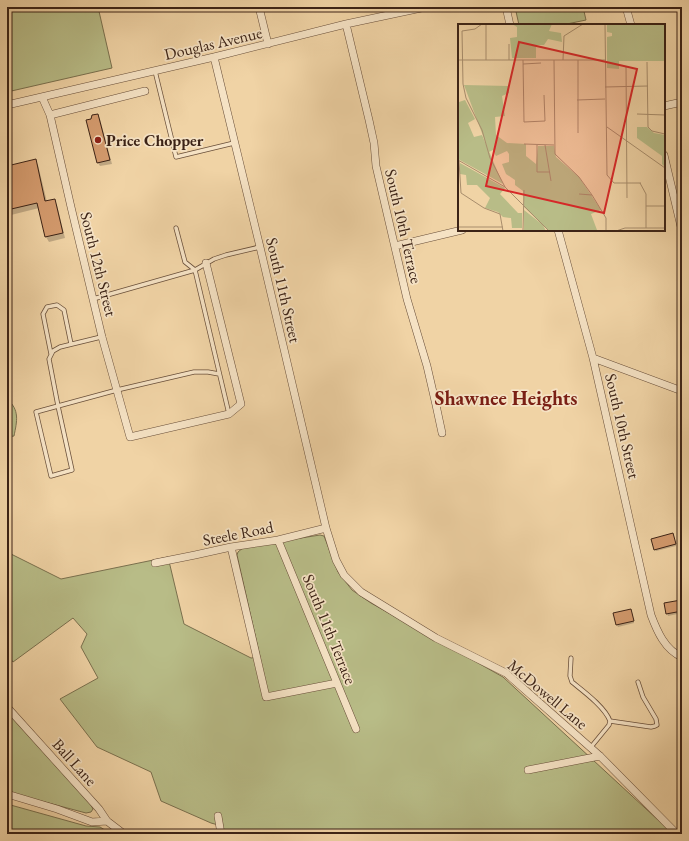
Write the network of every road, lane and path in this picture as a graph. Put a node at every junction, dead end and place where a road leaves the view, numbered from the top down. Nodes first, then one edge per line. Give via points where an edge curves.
1 (259, 7) edge
2 (426, 7) edge
3 (506, 7) edge
4 (626, 7) edge
5 (346, 24) junction
6 (510, 24) edge
7 (631, 24) edge
8 (268, 44) junction
9 (214, 57) junction
10 (155, 71) junction
11 (145, 91) dead end
12 (42, 97) junction
13 (682, 102) edge
14 (7, 105) edge
15 (665, 106) edge
16 (50, 115) junction
17 (234, 143) junction
18 (665, 159) edge
19 (176, 228) dead end
20 (458, 231) edge
21 (558, 231) edge
22 (682, 231) edge
23 (394, 246) junction
24 (260, 247) junction
25 (206, 263) junction
26 (195, 270) junction
27 (93, 299) junction
28 (102, 336) junction
29 (71, 344) junction
30 (51, 355) junction
31 (593, 358) junction
32 (219, 374) junction
33 (117, 390) junction
34 (682, 390) edge
35 (58, 406) junction
36 (229, 414) junction
37 (442, 433) dead end
38 (326, 528) junction
39 (278, 540) junction
40 (231, 547) junction
41 (155, 563) dead end
42 (682, 657) edge
43 (571, 658) dead end
44 (638, 682) dead end
45 (337, 683) junction
46 (7, 707) edge
47 (610, 721) junction
48 (356, 729) dead end
49 (591, 747) junction
50 (600, 756) junction
51 (528, 770) dead end
52 (7, 794) edge
53 (218, 816) dead end
54 (107, 822) junction
55 (124, 834) edge
56 (221, 834) edge
57 (677, 834) edge

1 - 8 street
2 - 5 street, Douglas Avenue
3 - 6 street
4 - 7 street
5 - 8 street, Douglas Avenue
5 - 23 street, South 10th Terrace via 374,143 376,166
8 - 9 street, Douglas Avenue
9 - 10 street, Douglas Avenue
9 - 17 street, South 11th Street
10 - 12 street, Douglas Avenue
10 - 17 lane via 176,157
11 - 16 street
12 - 14 street, Douglas Avenue
12 - 16 street, South 12th Street
13 - 15 street
16 - 27 street, South 12th Street
17 - 24 street, South 11th Street
18 - 22 street
19 - 26 lane via 185,262
20 - 23 street
21 - 31 street, South 10th Street
23 - 37 street, South 10th Terrace via 427,366
24 - 25 lane
24 - 38 street, South 11th Street
25 - 26 lane
25 - 36 street via 241,404
26 - 27 lane
26 - 32 lane
27 - 28 street, South 12th Street
28 - 29 lane
28 - 33 street, South 12th Street
29 - 30 lane via 60,346
29 - 30 lane via 64,310 57,305 47,307 43,314
30 - 35 lane via 49,359
31 - 34 street
31 - 42 street, South 10th Street via 651,615 656,630 664,642
32 - 33 lane via 194,372
32 - 36 lane
33 - 35 lane
33 - 36 street, South 12th Street via 130,437
35 - 35 lane via 36,412 51,476 72,470
38 - 39 street, Steele Road
38 - 49 street, McDowell Lane via 336,560 344,575 361,592 436,638 506,673
39 - 40 street, Steele Road
39 - 45 street, South 11th Terrace
40 - 41 street, Steele Road
40 - 45 street via 266,697
43 - 47 lane via 572,682 602,708
44 - 47 lane via 657,725 651,727
45 - 48 street, South 11th Terrace
46 - 54 street, Ball Lane via 99,809
47 - 49 lane
49 - 50 street, McDowell Lane
50 - 51 street
50 - 57 street, McDowell Lane
52 - 54 street via 92,822
53 - 56 street
54 - 55 street, Ball Lane

